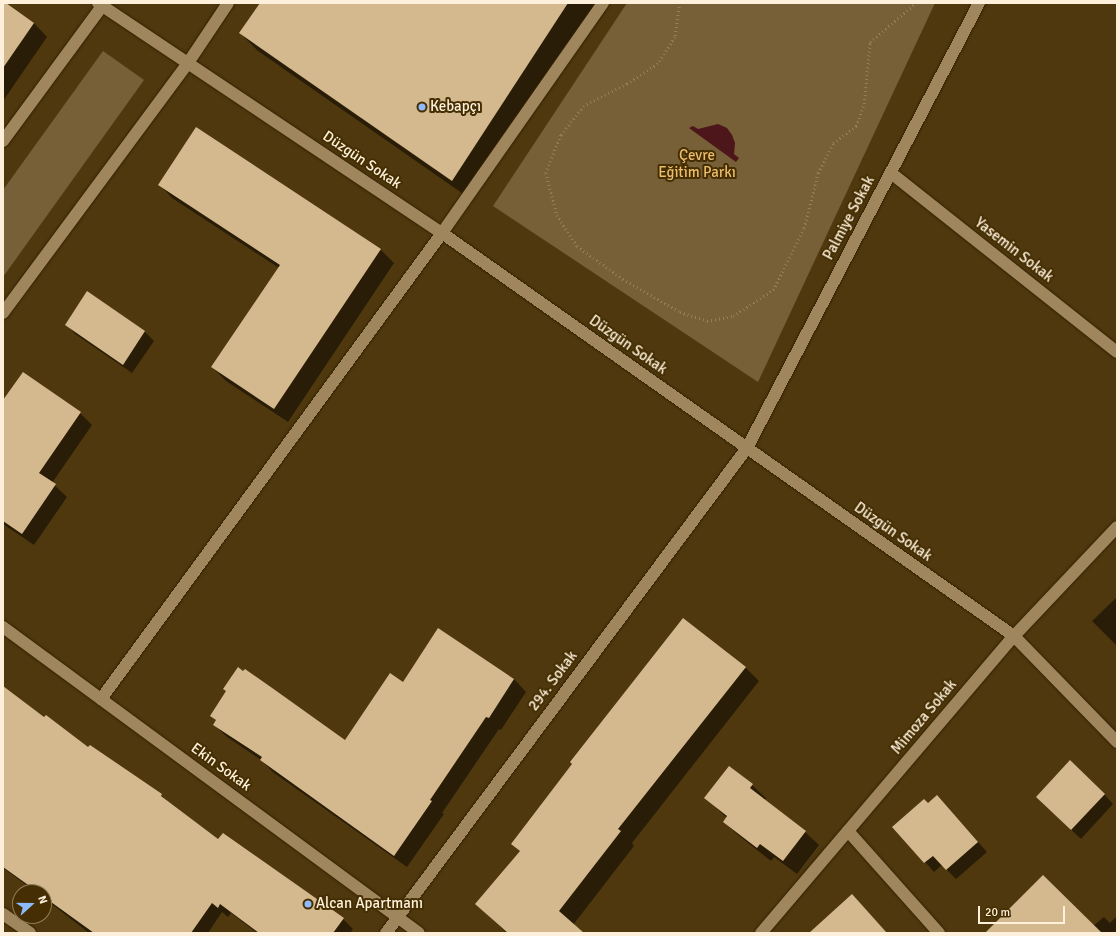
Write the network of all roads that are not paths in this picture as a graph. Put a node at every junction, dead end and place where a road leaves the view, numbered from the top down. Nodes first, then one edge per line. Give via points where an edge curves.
1 (228, 3) edge
2 (602, 3) edge
3 (980, 3) edge
4 (100, 4) edge
5 (188, 63) junction
6 (3, 141) edge
7 (891, 173) junction
8 (442, 233) junction
9 (3, 313) edge
10 (1117, 352) edge
11 (747, 448) junction
12 (1117, 527) edge
13 (3, 627) edge
14 (1014, 636) junction
15 (101, 699) junction
16 (1117, 742) edge
17 (848, 831) junction
18 (3, 914) edge
19 (398, 916) junction
20 (30, 933) edge
21 (386, 933) edge
22 (419, 933) edge
23 (761, 933) edge
24 (939, 933) edge

1 - 5 street
2 - 8 street
3 - 7 street, Palmiye Sokak
4 - 5 street, Düzgün Sokak
4 - 6 street
5 - 8 street, Düzgün Sokak
5 - 9 street
7 - 10 street, Yasemin Sokak
7 - 11 street, Palmiye Sokak
8 - 11 street, Düzgün Sokak
8 - 15 street
11 - 14 street, Düzgün Sokak
11 - 19 street, 294. Sokak
12 - 14 street, Mimoza Sokak
13 - 15 street, Ekin Sokak
14 - 16 street, Düzgün Sokak
14 - 17 street, Mimoza Sokak
15 - 19 street, Ekin Sokak
17 - 23 street, Mimoza Sokak
17 - 24 street
18 - 20 street
19 - 21 street, 294. Sokak
19 - 22 street, Ekin Sokak

